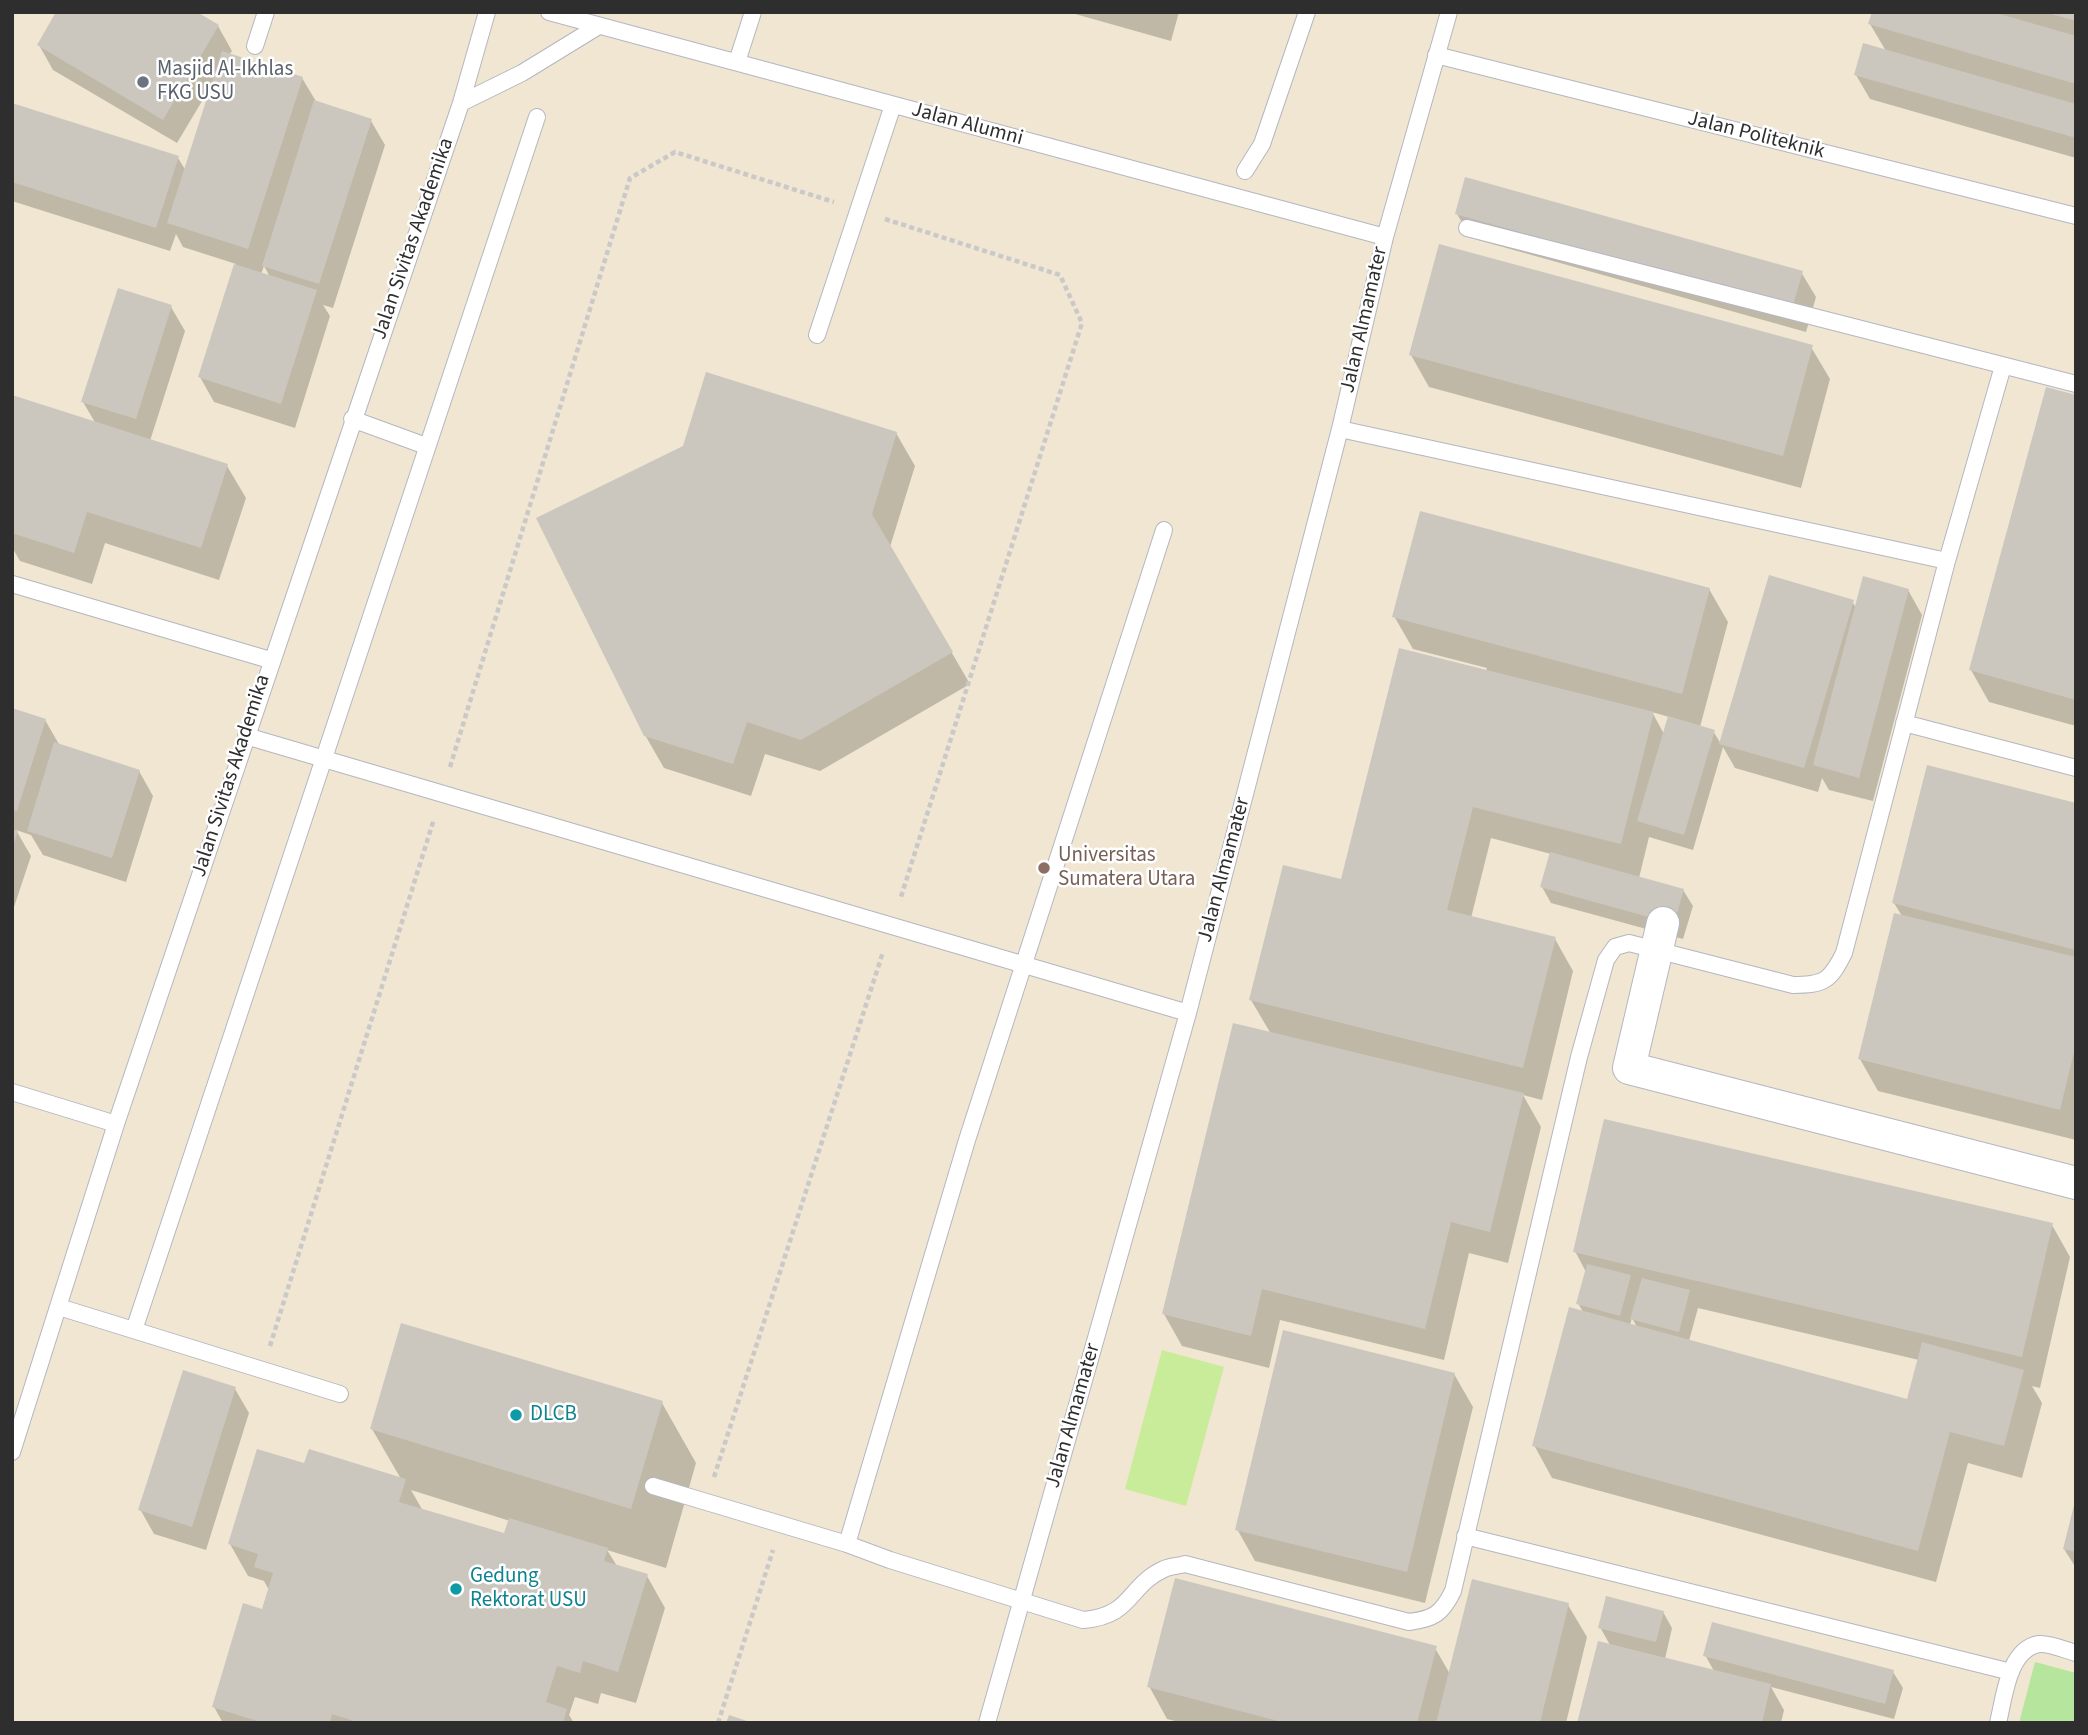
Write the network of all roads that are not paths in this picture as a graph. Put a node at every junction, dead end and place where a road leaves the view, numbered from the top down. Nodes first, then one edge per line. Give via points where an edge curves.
1 (266, 12) edge
2 (487, 12) edge
3 (549, 12) edge
4 (754, 12) edge
5 (1307, 12) edge
6 (1448, 12) edge
7 (597, 27) junction
8 (255, 46) dead end
9 (1436, 55) junction
10 (737, 62) junction
11 (461, 103) junction
12 (893, 105) junction
13 (537, 117) dead end
14 (1245, 172) dead end
15 (2076, 216) edge
16 (1467, 228) dead end
17 (1385, 237) junction
18 (817, 335) dead end
19 (2004, 366) junction
20 (2076, 384) edge
21 (352, 419) junction
22 (1340, 429) junction
23 (426, 446) junction
24 (1164, 530) dead end
25 (1947, 561) junction
26 (12, 584) edge
27 (271, 660) junction
28 (1904, 723) junction
29 (246, 736) junction
30 (323, 759) junction
31 (2076, 768) edge
32 (1659, 936) junction
33 (1023, 964) junction
34 (1188, 1013) junction
35 (12, 1092) edge
36 (116, 1124) junction
37 (2076, 1183) edge
38 (58, 1307) junction
39 (134, 1330) junction
40 (341, 1394) dead end
41 (12, 1452) edge
42 (653, 1486) dead end
43 (1465, 1536) junction
44 (847, 1544) junction
45 (1022, 1602) junction
46 (2076, 1653) edge
47 (2011, 1672) junction
48 (987, 1723) edge
49 (1998, 1723) edge

1 - 8 lane
2 - 11 lane, Jalan Sivitas Akademika
3 - 7 lane, Jalan Alumni
4 - 10 lane
5 - 14 lane via 1262,144
6 - 9 lane, Jalan Almamater
7 - 10 lane, Jalan Alumni
7 - 11 lane via 522,73
9 - 15 lane, Jalan Politeknik
9 - 17 lane, Jalan Almamater
10 - 12 lane, Jalan Alumni
11 - 21 lane, Jalan Sivitas Akademika
12 - 17 lane, Jalan Alumni
12 - 18 lane
13 - 23 lane
16 - 19 lane
17 - 22 lane, Jalan Almamater
19 - 20 lane
19 - 25 lane
21 - 23 lane
21 - 27 lane, Jalan Sivitas Akademika
22 - 25 lane
22 - 34 lane, Jalan Almamater
23 - 30 lane
24 - 33 lane
25 - 28 lane
26 - 27 lane
27 - 29 lane, Jalan Sivitas Akademika
28 - 31 lane
28 - 32 lane via 1844,953 1833,975 1815,985 1793,985
29 - 30 lane
29 - 36 lane, Jalan Sivitas Akademika
30 - 33 lane
30 - 39 lane
32 - 37 street via 1629,1068
32 - 43 lane via 1615,947 1606,960
33 - 34 lane
33 - 44 lane
34 - 45 lane, Jalan Almamater
35 - 36 lane
36 - 38 lane, Jalan Sivitas Akademika
38 - 39 lane
38 - 41 lane, Jalan Sivitas Akademika
39 - 40 lane
42 - 44 lane
43 - 45 lane via 1453,1591 1445,1609 1430,1619 1409,1622 1185,1564 1164,1569 1122,1608 1103,1618 1083,1620
43 - 47 lane
44 - 45 lane
45 - 48 lane, Jalan Almamater
46 - 47 lane via 2040,1644 2030,1648
47 - 49 lane

